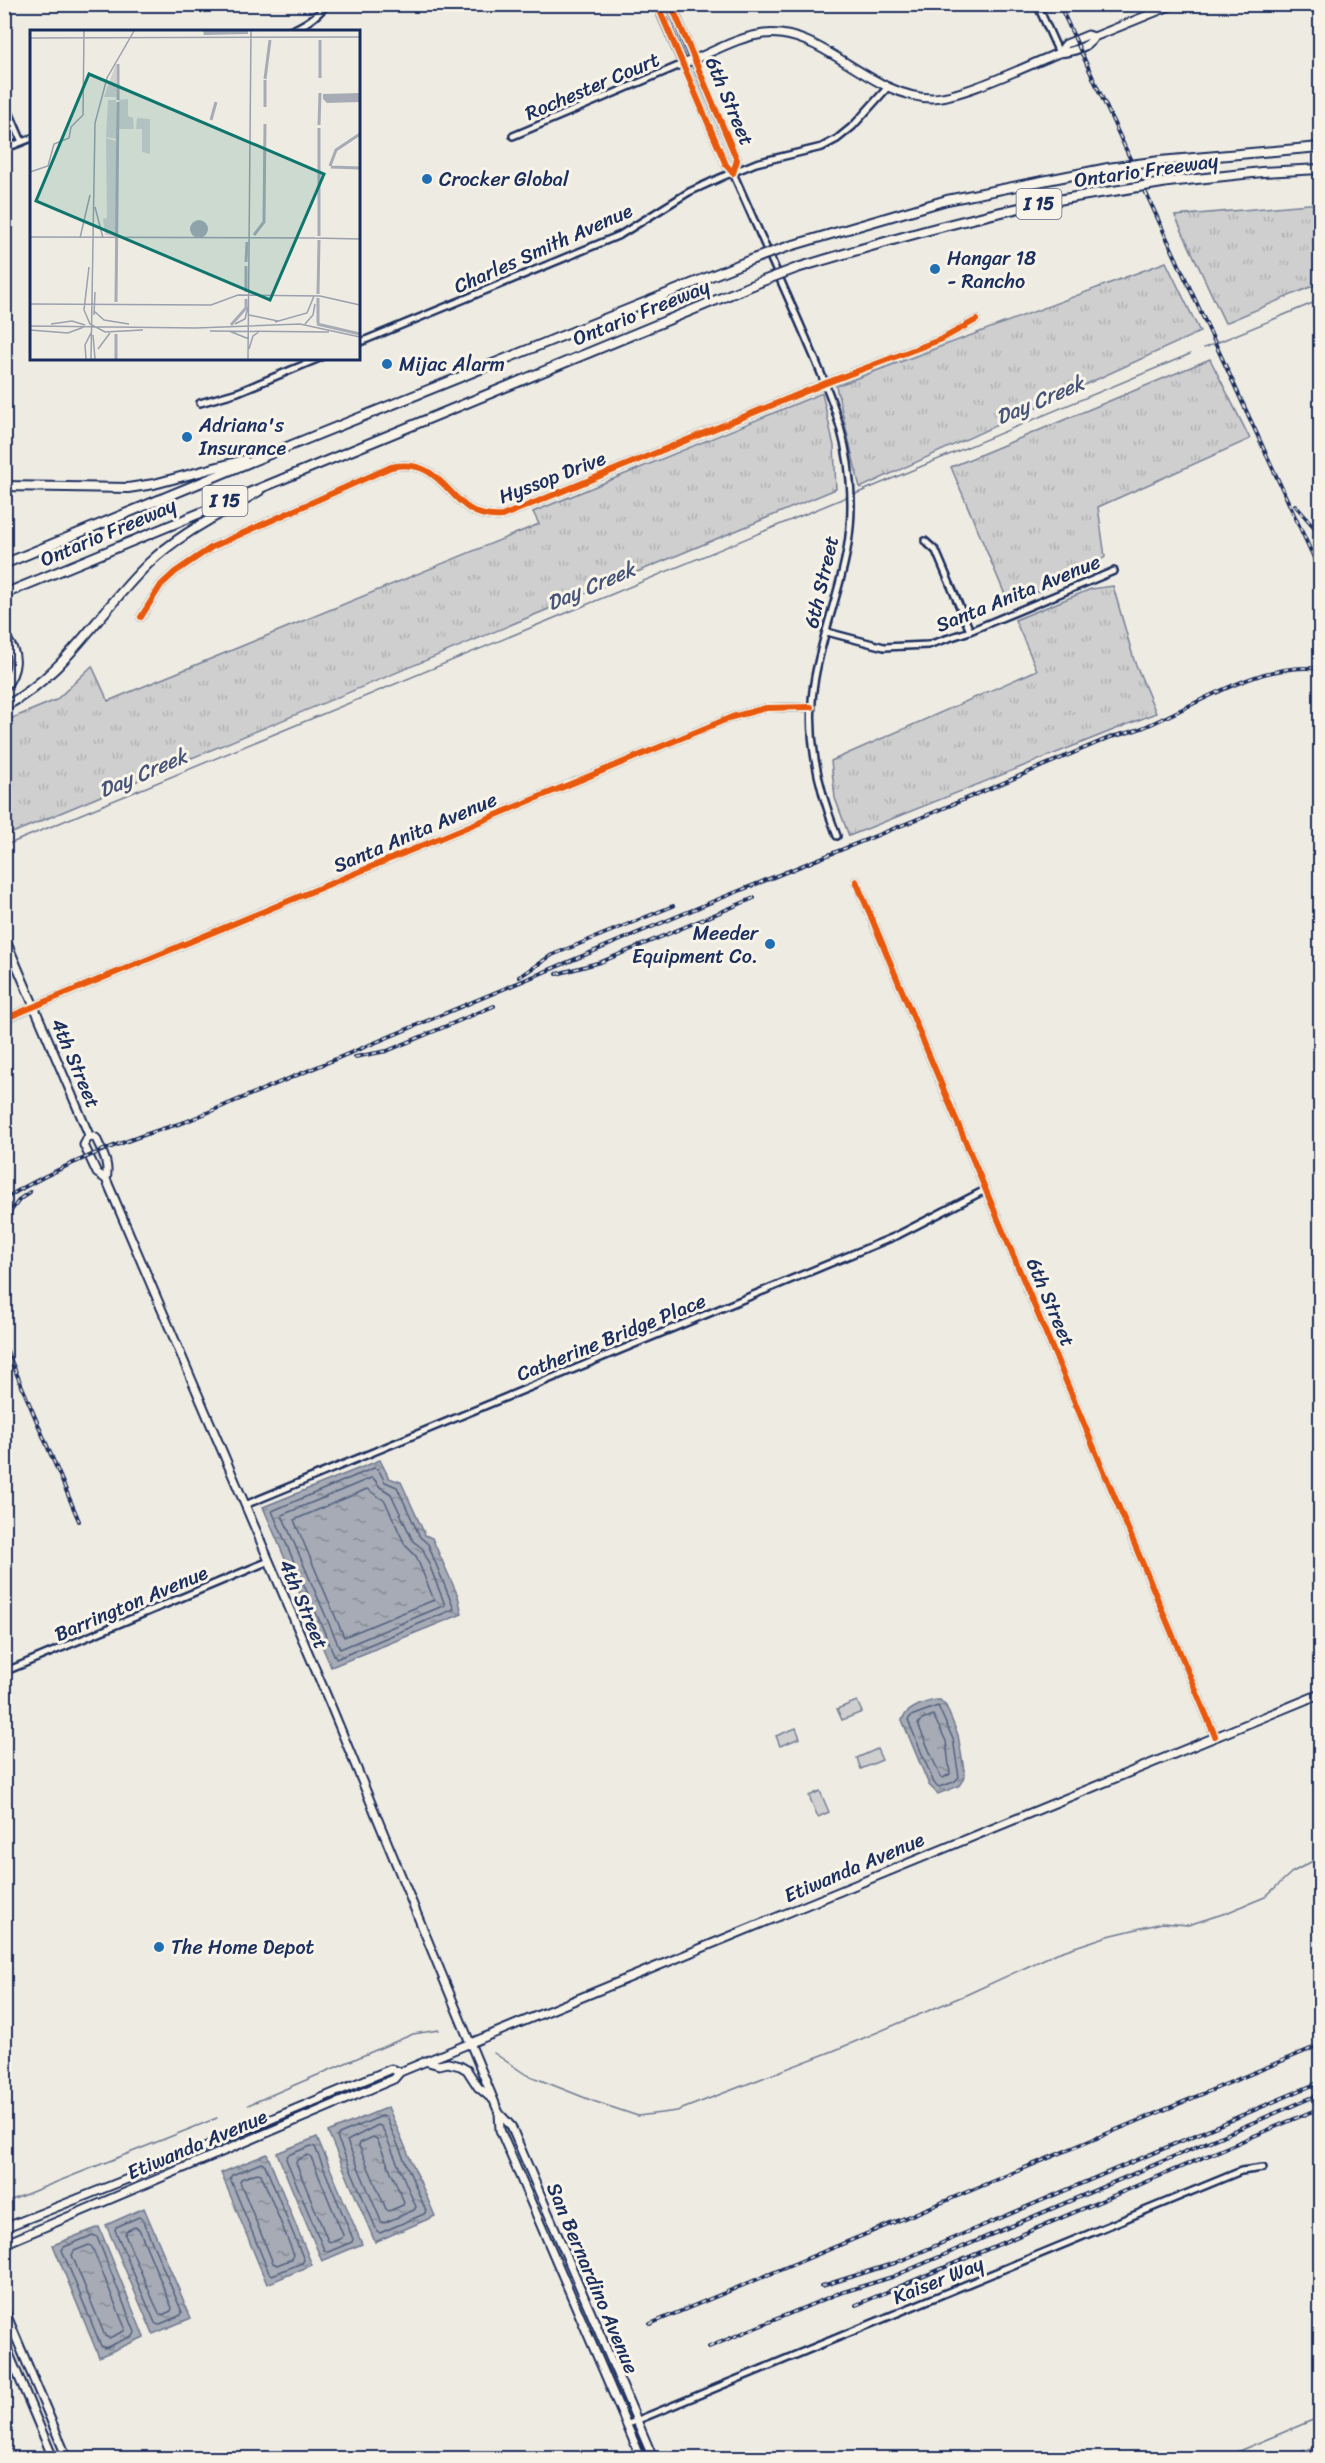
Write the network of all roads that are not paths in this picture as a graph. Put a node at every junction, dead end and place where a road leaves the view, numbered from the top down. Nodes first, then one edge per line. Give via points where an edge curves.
1 (327, 4) edge
2 (657, 4) edge
3 (671, 4) edge
4 (1037, 4) edge
5 (1175, 4) edge
6 (292, 30) edge
7 (1059, 53) junction
8 (694, 60) junction
9 (683, 64) junction
10 (888, 87) junction
11 (4, 100) edge
12 (513, 136) dead end
13 (30, 139) edge
14 (22, 142) junction
15 (1320, 147) edge
16 (4, 149) edge
17 (1320, 169) edge
18 (733, 173) junction
19 (976, 320) dead end
20 (360, 342) edge
21 (315, 360) edge
22 (826, 383) junction
23 (200, 403) dead end
24 (272, 453) junction
25 (282, 477) junction
26 (4, 486) edge
27 (925, 541) dead end
28 (4, 564) edge
29 (1114, 571) dead end
30 (4, 594) edge
31 (141, 617) dead end
32 (970, 631) junction
33 (827, 632) junction
34 (4, 637) edge
35 (4, 688) edge
36 (4, 707) edge
37 (812, 707) junction
38 (837, 836) dead end
39 (856, 881) dead end
40 (4, 936) edge
41 (34, 1007) junction
42 (4, 1019) edge
43 (89, 1135) junction
44 (106, 1179) junction
45 (985, 1190) junction
46 (245, 1505) junction
47 (268, 1562) junction
48 (4, 1672) edge
49 (1320, 1694) edge
50 (1215, 1736) junction
51 (469, 2043) junction
52 (425, 2061) junction
53 (400, 2072) junction
54 (494, 2101) junction
55 (499, 2113) junction
56 (1263, 2168) dead end
57 (4, 2228) edge
58 (6, 2244) edge
59 (4, 2309) edge
60 (4, 2342) edge
61 (636, 2421) junction
62 (626, 2425) junction
63 (53, 2458) edge
64 (67, 2458) edge
65 (641, 2458) edge
66 (653, 2458) edge

1 - 6 street
2 - 9 main road, 6th Street
3 - 8 main road, 6th Street
4 - 7 street
5 - 7 main road via 1094,37 1079,48
7 - 10 main road via 944,98 922,98
8 - 9 main road
8 - 10 main road via 746,38 786,34 812,44
8 - 18 street, 6th Street via 737,160
9 - 12 street, Rochester Court
9 - 18 street, 6th Street via 726,165
10 - 18 street, Charles Smith Avenue via 837,139 814,150 763,161
11 - 14 street
13 - 14 street
14 - 16 street
15 - 24 highway, Ontario Freeway / I 15, bridge via 1108,168 908,211 753,259
17 - 25 highway, Ontario Freeway / I 15, bridge via 1168,182 1075,196 916,232 760,282
18 - 20 street, Charles Smith Avenue via 689,192 620,235
18 - 22 street, 6th Street
19 - 22 street, Hyssop Drive via 942,339
21 - 23 street
22 - 31 street, Hyssop Drive via 502,516 474,513 422,468 391,467 212,547 161,585
22 - 33 street, 6th Street via 839,423 850,480 851,511 847,557
24 - 26 highway via 128,488
24 - 28 highway, Ontario Freeway / I 15
25 - 30 highway, Ontario Freeway / I 15
25 - 36 highway via 164,551 131,582 64,662
27 - 32 street via 936,552
29 - 32 street, Santa Anita Avenue
32 - 33 street, Santa Anita Avenue via 928,645 894,647 862,643
33 - 37 street, 6th Street
34 - 35 highway via 16,662
37 - 38 street, 6th Street via 817,773
37 - 41 street, Santa Anita Avenue via 766,708 732,717
39 - 45 street, 6th Street
40 - 41 main road, 4th Street
41 - 42 street, Santa Anita Avenue
41 - 43 main road, 4th Street
43 - 44 main road, 4th Street via 96,1138 109,1168
43 - 44 main road, 4th Street via 84,1145 97,1173
44 - 46 main road, 4th Street
45 - 46 street, Catherine Bridge Place via 896,1236
45 - 50 street, 6th Street
46 - 47 main road, 4th Street
47 - 48 street, Barrington Avenue
47 - 51 main road, 4th Street
49 - 50 main road, Etiwanda Avenue
50 - 51 main road, Etiwanda Avenue
51 - 52 main road, Etiwanda Avenue
51 - 54 main road, San Bernardino Avenue
52 - 53 main road, Etiwanda Avenue
52 - 54 main road via 440,2065 448,2062 467,2070
53 - 57 main road, Etiwanda Avenue via 391,2069
53 - 58 main road, Etiwanda Avenue via 394,2079
54 - 55 main road, San Bernardino Avenue
55 - 61 main road, San Bernardino Avenue via 511,2126
55 - 62 main road, San Bernardino Avenue via 500,2130
56 - 61 street, Kaiser Way via 1240,2171
59 - 64 main road
60 - 63 main road
61 - 62 street, Kaiser Way
61 - 66 main road, San Bernardino Avenue
62 - 65 main road, San Bernardino Avenue

